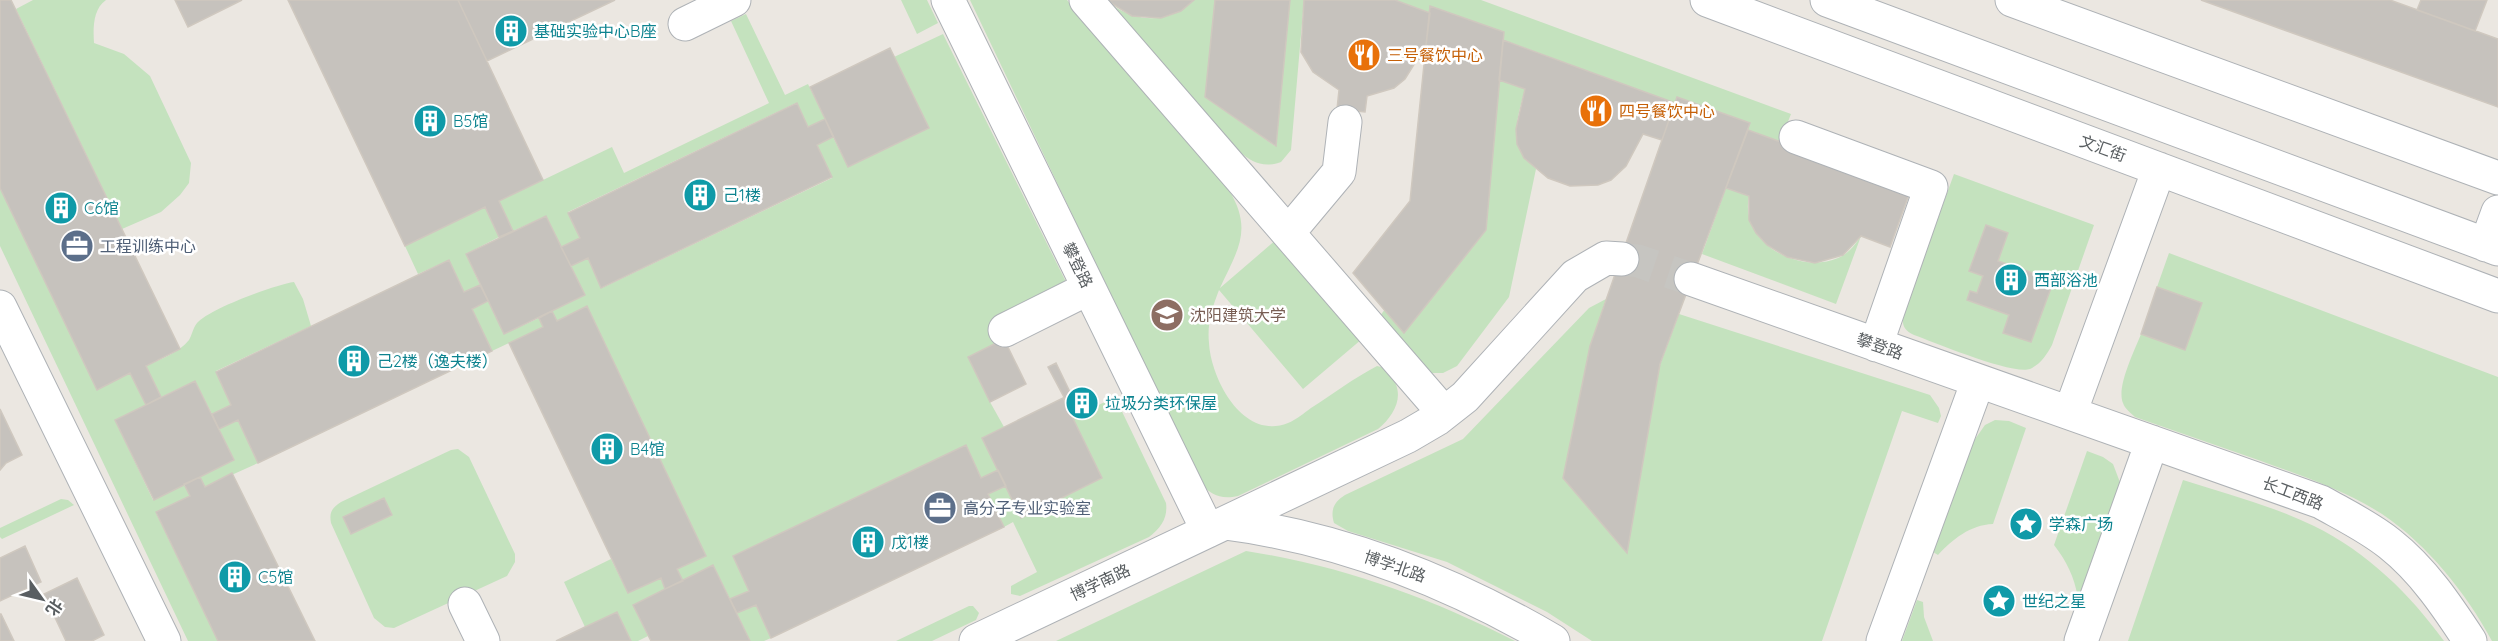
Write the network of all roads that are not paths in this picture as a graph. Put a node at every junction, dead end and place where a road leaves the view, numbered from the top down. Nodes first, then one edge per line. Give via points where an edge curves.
1 (734, 0) edge
2 (948, 0) edge
3 (1086, 0) edge
4 (1827, 0) edge
5 (2012, 0) edge
6 (1723, 3) edge
7 (685, 24) dead end
8 (1345, 122) dead end
9 (1796, 137) dead end
10 (2159, 169) junction
11 (2498, 178) edge
12 (2498, 212) edge
13 (1288, 233) junction
14 (2492, 247) edge
15 (1623, 260) tunnel mouth
16 (1691, 279) tunnel mouth
17 (1089, 288) junction
18 (2498, 296) edge
19 (2, 318) edge
20 (1005, 330) dead end
21 (1876, 345) junction
22 (1978, 381) junction
23 (1444, 413) junction
24 (2070, 413) junction
25 (2152, 442) junction
26 (1216, 527) junction
27 (465, 604) dead end
28 (164, 641) edge
29 (483, 641) edge
30 (976, 641) edge
31 (1553, 641) edge
32 (1883, 641) edge
33 (2082, 641) edge
34 (2470, 641) edge

1 - 7 street
2 - 17 street, 攀登路
3 - 13 street
4 - 14 street
5 - 11 street
6 - 10 street, 文汇街
8 - 13 street via 1339,172
9 - 21 street via 1931,186
10 - 18 street, 文汇街
10 - 24 street
12 - 14 street
13 - 23 street
15 - 23 street via 1606,258 1575,276 1465,397
16 - 21 street, 攀登路
17 - 20 street
17 - 26 street, 攀登路
19 - 28 street via 76,486
21 - 22 street, 攀登路
22 - 24 street, 攀登路
22 - 32 street
23 - 26 street via 1408,436
24 - 25 street, 长工西路
25 - 33 street
25 - 34 street, 长工西路 via 2321,502 2363,526 2391,544 2434,589
26 - 30 street, 博学南路
26 - 31 street, 博学北路 via 1264,528 1362,554 1433,579
27 - 29 street

